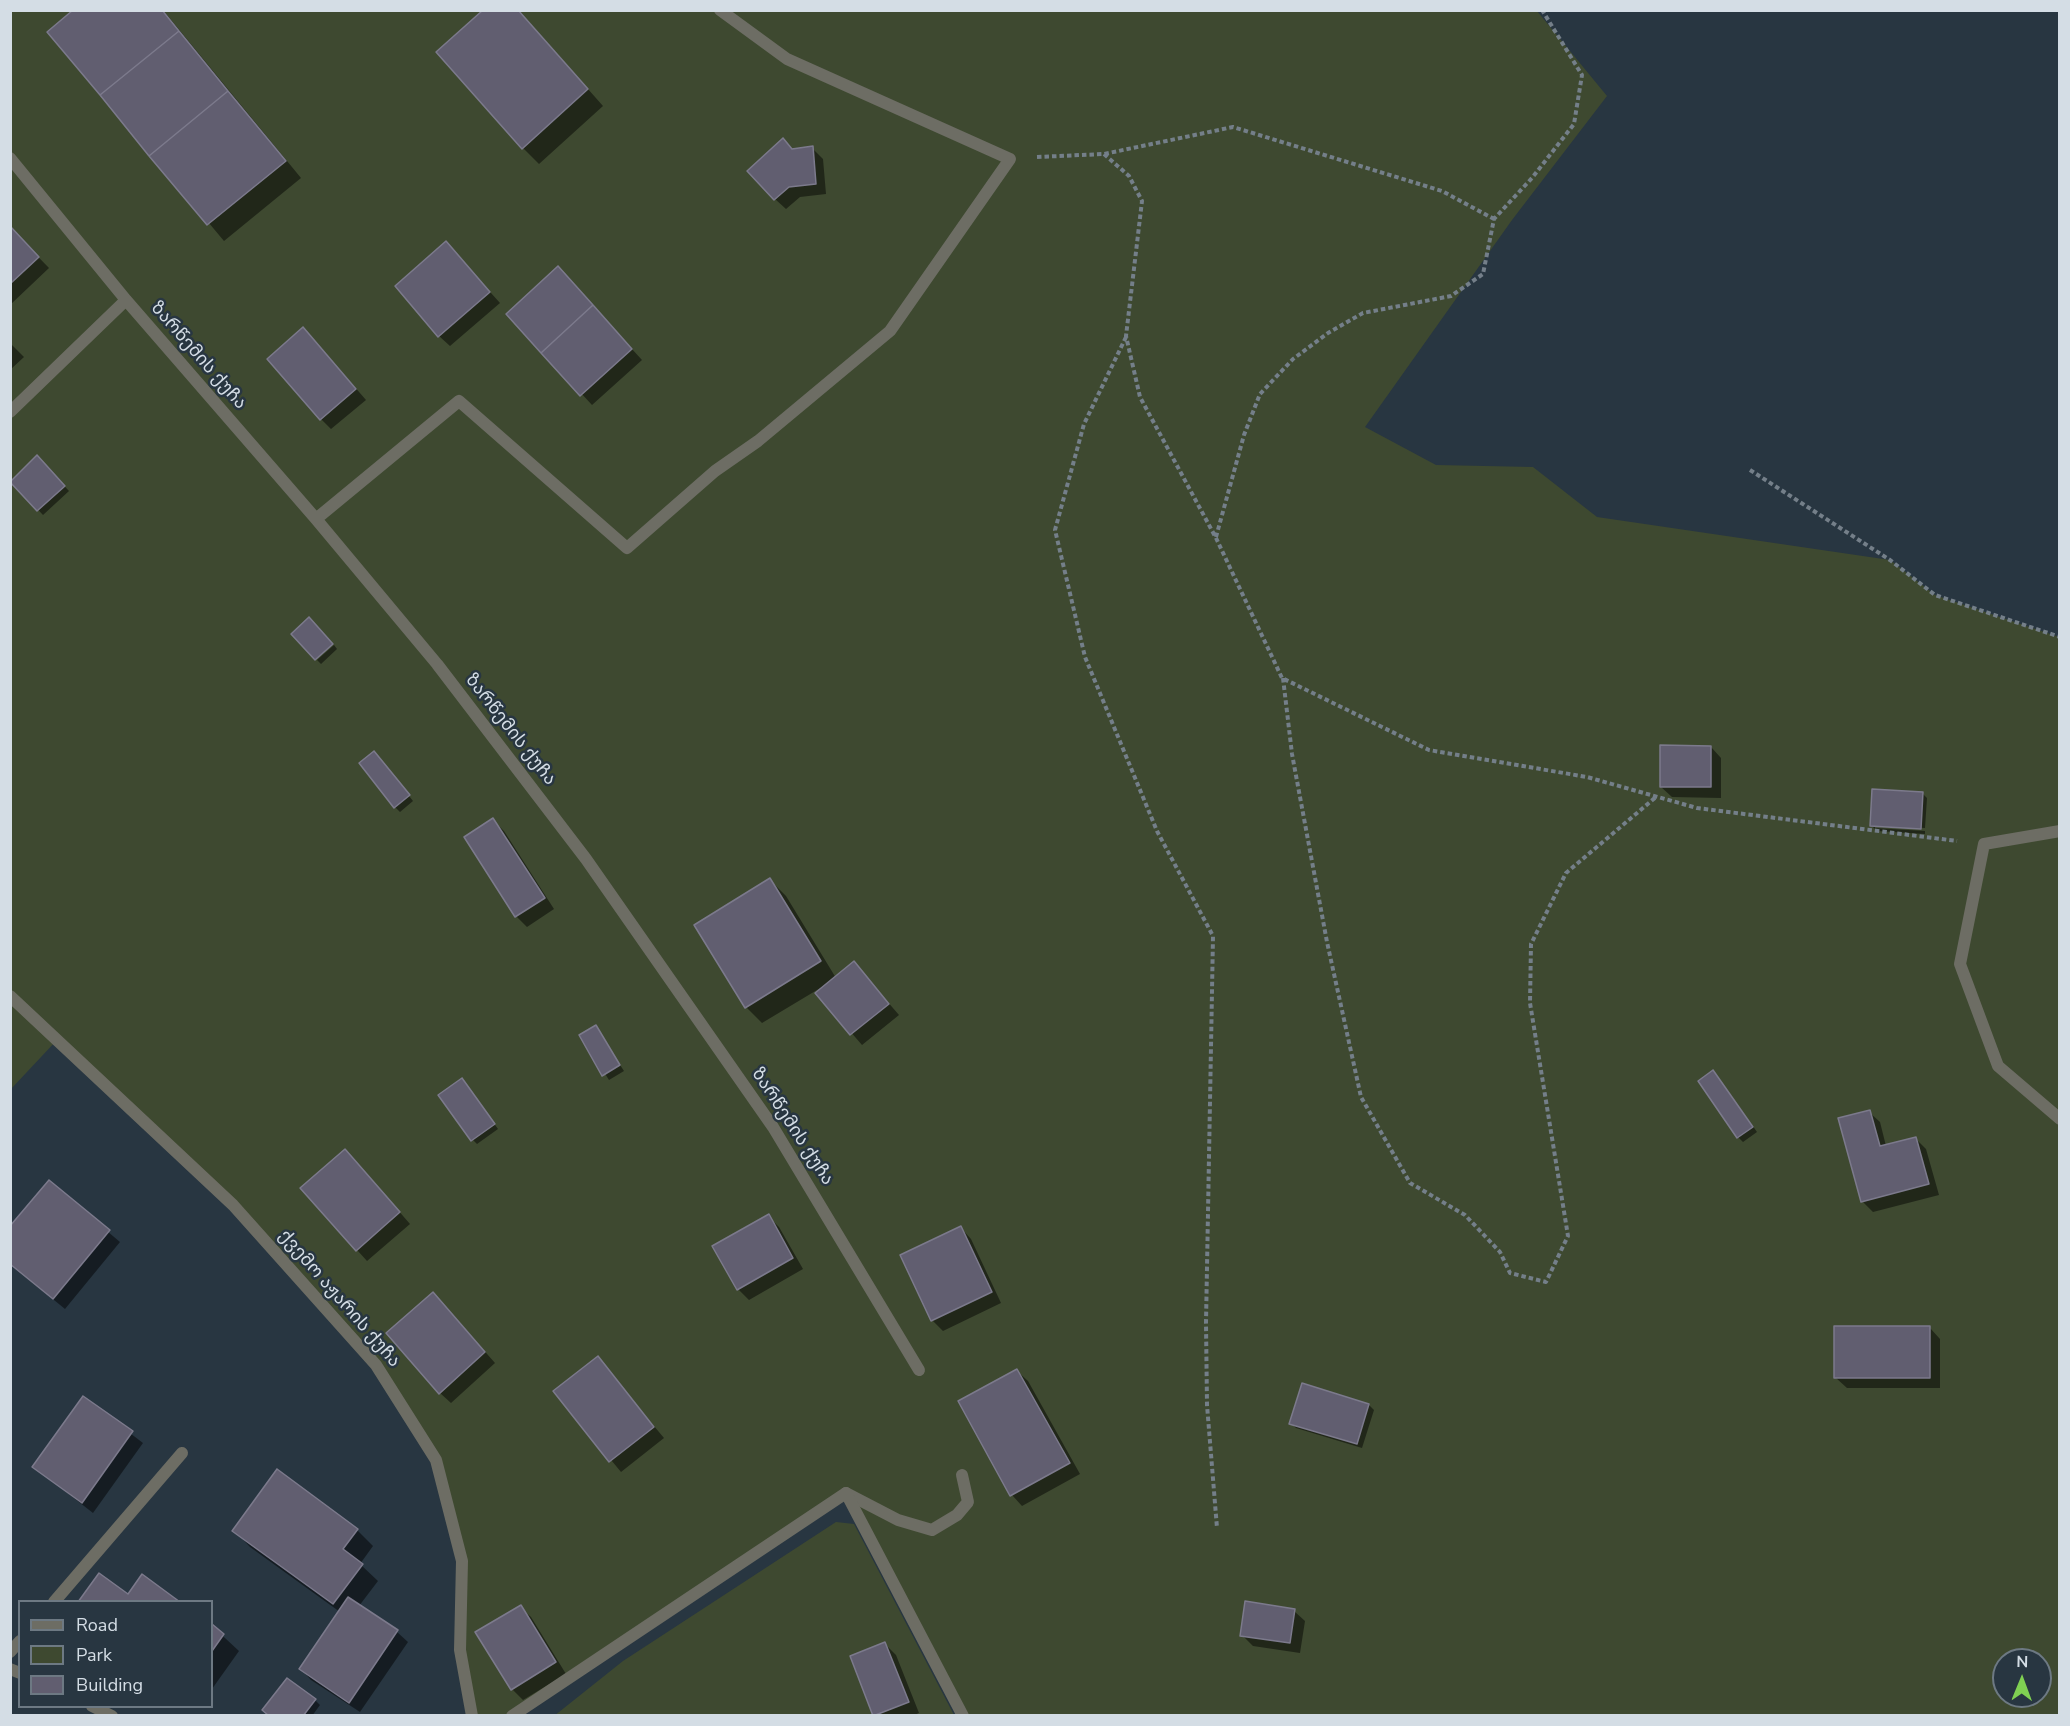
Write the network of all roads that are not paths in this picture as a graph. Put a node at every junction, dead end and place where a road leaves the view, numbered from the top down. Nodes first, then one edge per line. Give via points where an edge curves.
1 (720, 10) edge
2 (10, 158) edge
3 (126, 300) junction
4 (10, 412) edge
5 (316, 519) junction
6 (2060, 831) edge
7 (10, 996) edge
8 (2060, 1119) edge
9 (919, 1370) dead end
10 (182, 1453) dead end
11 (962, 1475) dead end
12 (846, 1493) junction
13 (56, 1600) edge
14 (94, 1708) edge
15 (112, 1716) edge
16 (472, 1716) edge
17 (512, 1716) edge
18 (963, 1716) edge

1 - 5 street via 787,59 1010,159 890,331 758,441 715,471 627,548 459,400
2 - 3 street, ზარწემის ქუჩა
3 - 4 street
3 - 5 street, ზარწემის ქუჩა
5 - 9 street, ზარწემის ქუჩა via 437,664 586,859 773,1127
6 - 8 street via 1984,844 1960,964 1998,1066
7 - 16 street, ქვემო აჟარის ქუჩა via 233,1205 376,1365 436,1460 462,1561 460,1650
10 - 13 street
11 - 12 street via 968,1502 957,1515 932,1530 898,1520
12 - 17 street
12 - 18 street
14 - 15 street

